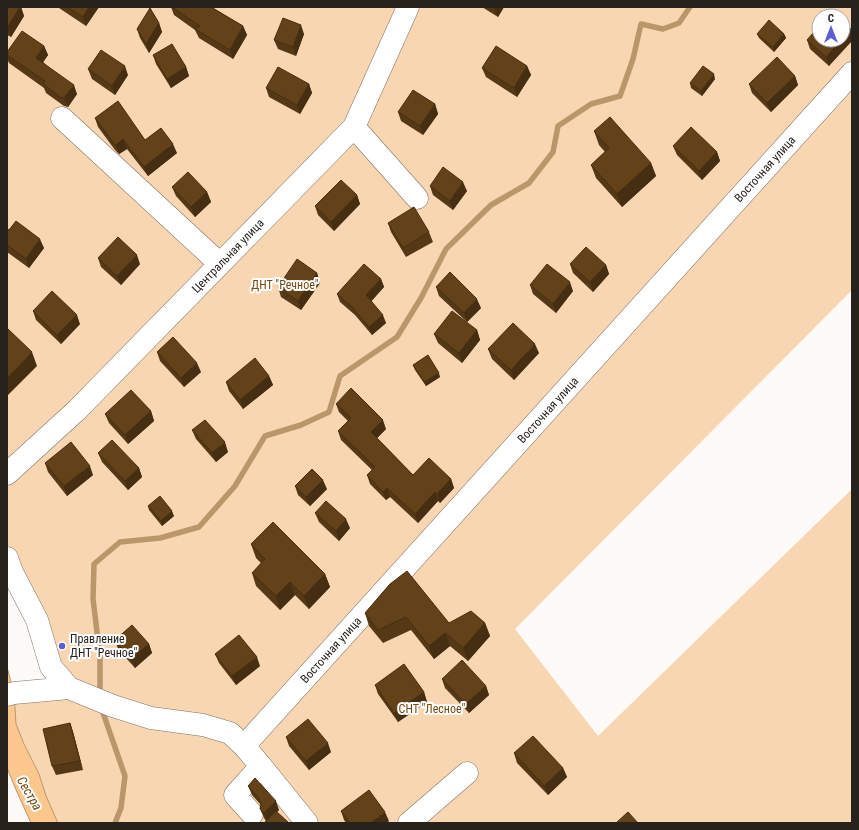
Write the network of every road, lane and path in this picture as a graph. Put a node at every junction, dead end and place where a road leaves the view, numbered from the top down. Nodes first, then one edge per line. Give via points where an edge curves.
1 (408, 7) edge
2 (852, 73) edge
3 (62, 118) dead end
4 (354, 127) junction
5 (417, 198) dead end
6 (220, 264) junction
7 (7, 474) edge
8 (7, 558) edge
9 (69, 688) junction
10 (10, 694) edge
11 (244, 746) junction
12 (261, 766) junction
13 (467, 772) dead end
14 (252, 814) dead end
15 (307, 823) edge
16 (409, 823) edge

1 - 4 street, Центральная улица
2 - 11 street, Восточная улица
3 - 6 street
4 - 5 street
4 - 6 street, Центральная улица
6 - 7 street, Центральная улица via 77,410
8 - 9 street via 37,620 51,667
9 - 10 street
9 - 11 street via 151,718 204,725 230,733
11 - 12 street
12 - 14 street via 235,795
12 - 15 street
13 - 16 street

